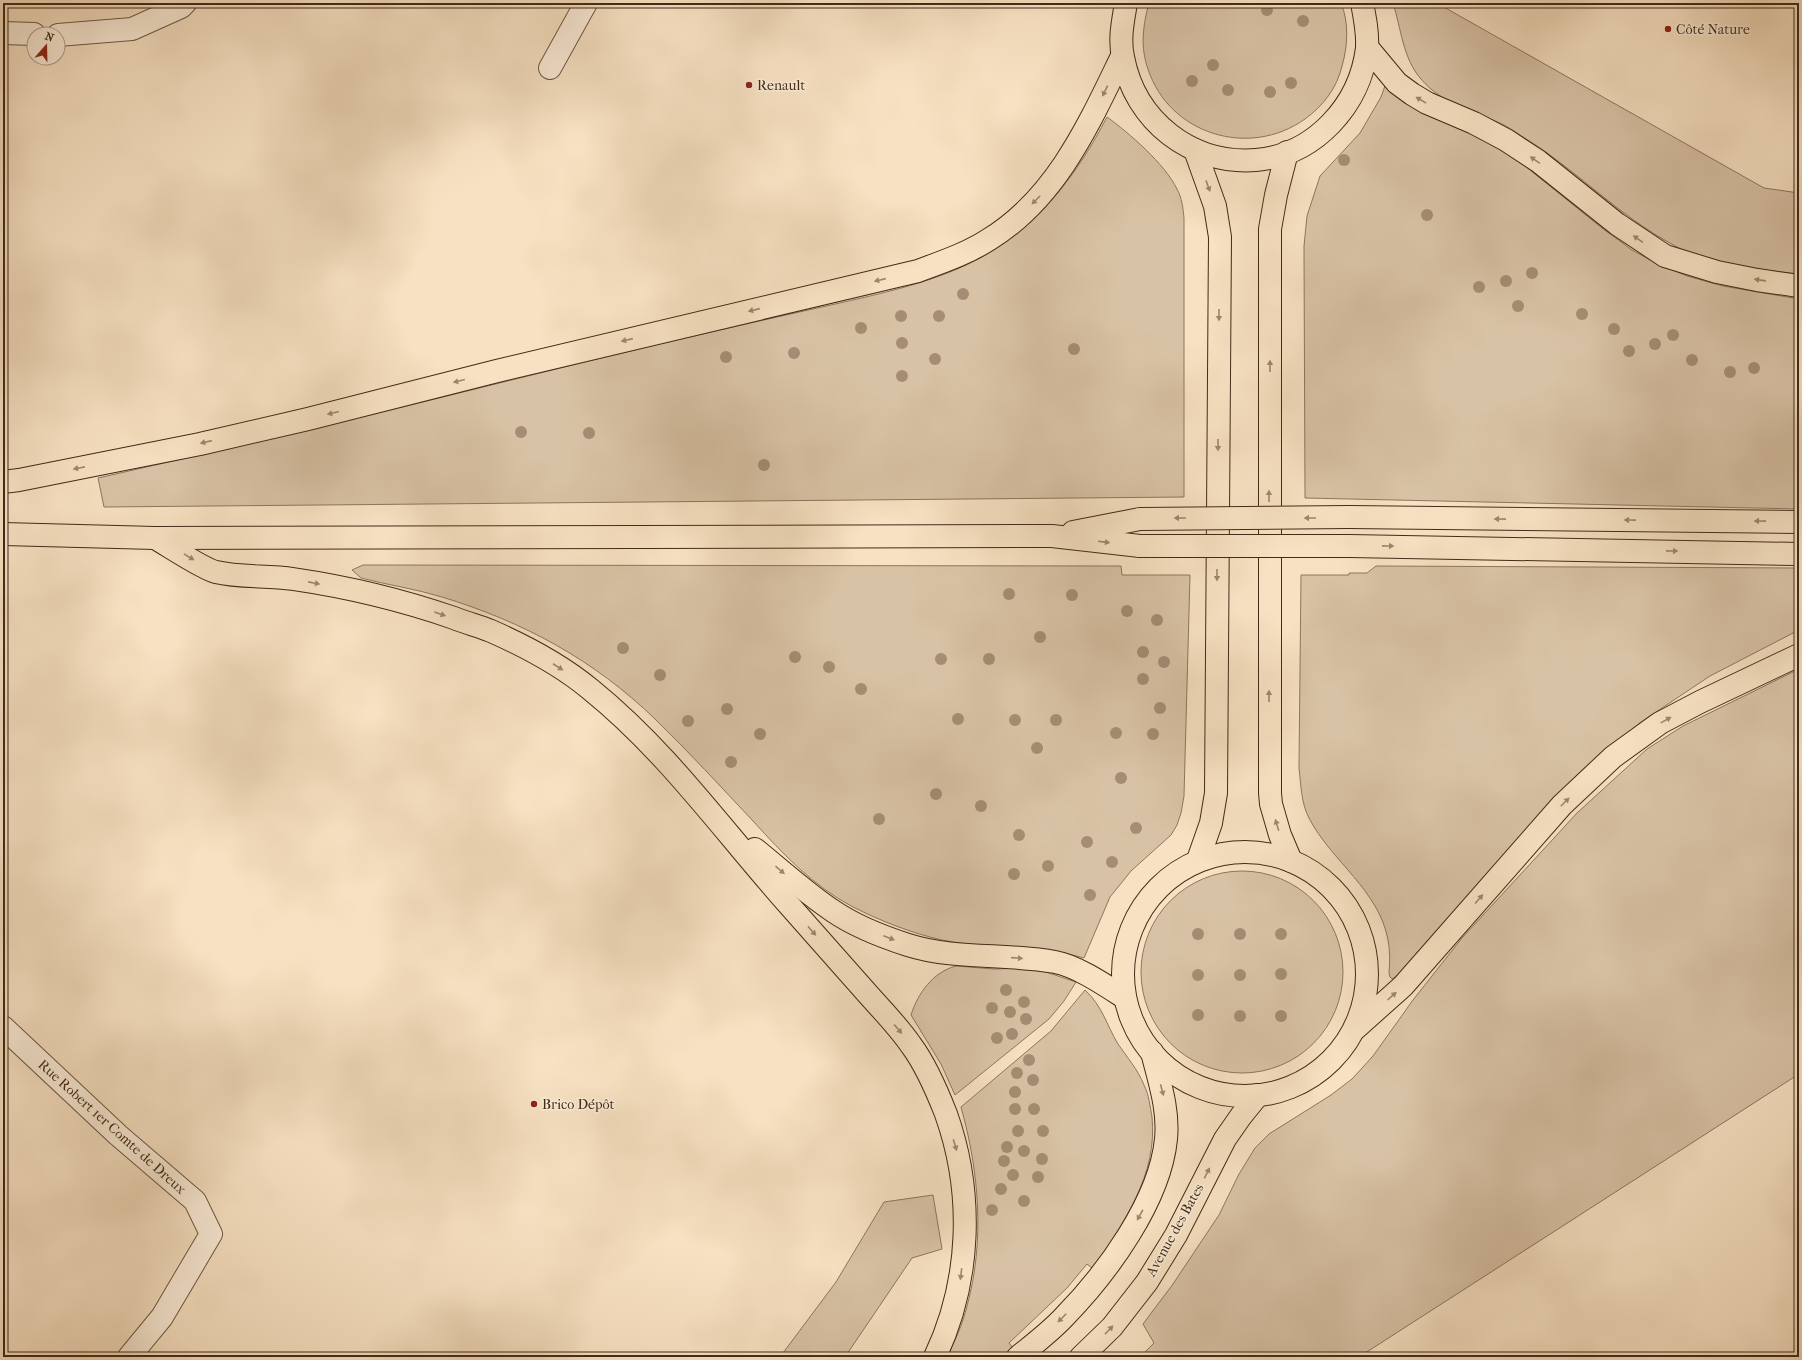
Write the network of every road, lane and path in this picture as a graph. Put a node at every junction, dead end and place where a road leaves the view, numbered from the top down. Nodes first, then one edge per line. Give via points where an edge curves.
1 (185, 3) edge
2 (586, 3) edge
3 (1126, 3) edge
4 (1362, 3) edge
5 (3, 33) edge
6 (26, 34) edge
7 (66, 34) edge
8 (1367, 47) junction
9 (1122, 56) junction
10 (550, 68) dead end
11 (1195, 150) junction
12 (1288, 152) junction
13 (1799, 286) edge
14 (3, 482) edge
15 (1799, 522) edge
16 (3, 534) edge
17 (1052, 536) junction
18 (155, 538) junction
19 (1799, 554) edge
20 (1799, 655) edge
21 (707, 808) junction
22 (1198, 860) junction
23 (1291, 861) junction
24 (1125, 998) junction
25 (3, 1027) edge
26 (1353, 1031) junction
27 (1152, 1052) junction
28 (1258, 1095) junction
29 (129, 1357) edge
30 (935, 1357) edge
31 (1018, 1357) edge
32 (1081, 1357) edge

1 - 7 street via 132,29
2 - 10 street
3 - 9 main road via 1121,29
4 - 8 main road
5 - 6 street
8 - 12 main road via 1355,91 1343,111 1309,142
13 -> 8 main road via 1717,272 1666,256 1617,224 1538,161 1506,140 1474,123 1427,104 1412,94 1397,83
9 - 11 main road via 1128,80 1154,122
9 -> 14 main road via 1086,129 1065,165 1042,194 1018,218 988,240 957,257 910,273 497,371 308,419
11 - 12 main road via 1241,160 1257,160
11 -> 22 main road via 1214,206 1220,237 1216,793 1209,830
23 -> 12 main road via 1271,804 1269,716 1270,229
15 -> 17 main road, bridge via 1349,517 1140,519
16 - 18 main road
17 - 18 main road
17 -> 19 main road, bridge via 1140,546 1349,546
18 -> 21 main road via 214,572 291,579 370,593 490,630 540,656 588,687 629,722 670,764
26 -> 20 main road via 1399,990 1562,805 1613,757 1660,723
21 -> 24 main road via 834,912 869,930 908,945 951,954 1056,962 1092,977
21 -> 30 main road via 912,1047 946,1114 957,1154 964,1200 964,1245 958,1291 947,1331
22 - 23 main road via 1242,851 1277,856
22 - 24 main road via 1162,883 1134,920 1124,950 1122,967
23 - 26 main road via 1321,878 1336,891 1356,923 1363,942 1366,992
24 - 27 main road via 1133,1024
25 - 29 street, Rue Robert 1er Comte de Dreux via 118,1135 195,1201 210,1234 162,1317
26 - 28 main road via 1334,1057 1320,1070 1288,1088
27 - 28 main road via 1166,1067 1198,1086 1237,1096
27 -> 31 main road via 1164,1100 1166,1138 1151,1193 1129,1233 1104,1270 1064,1317
32 -> 28 main road, Avenue des Bates via 1112,1327 1147,1282 1176,1235 1225,1139

